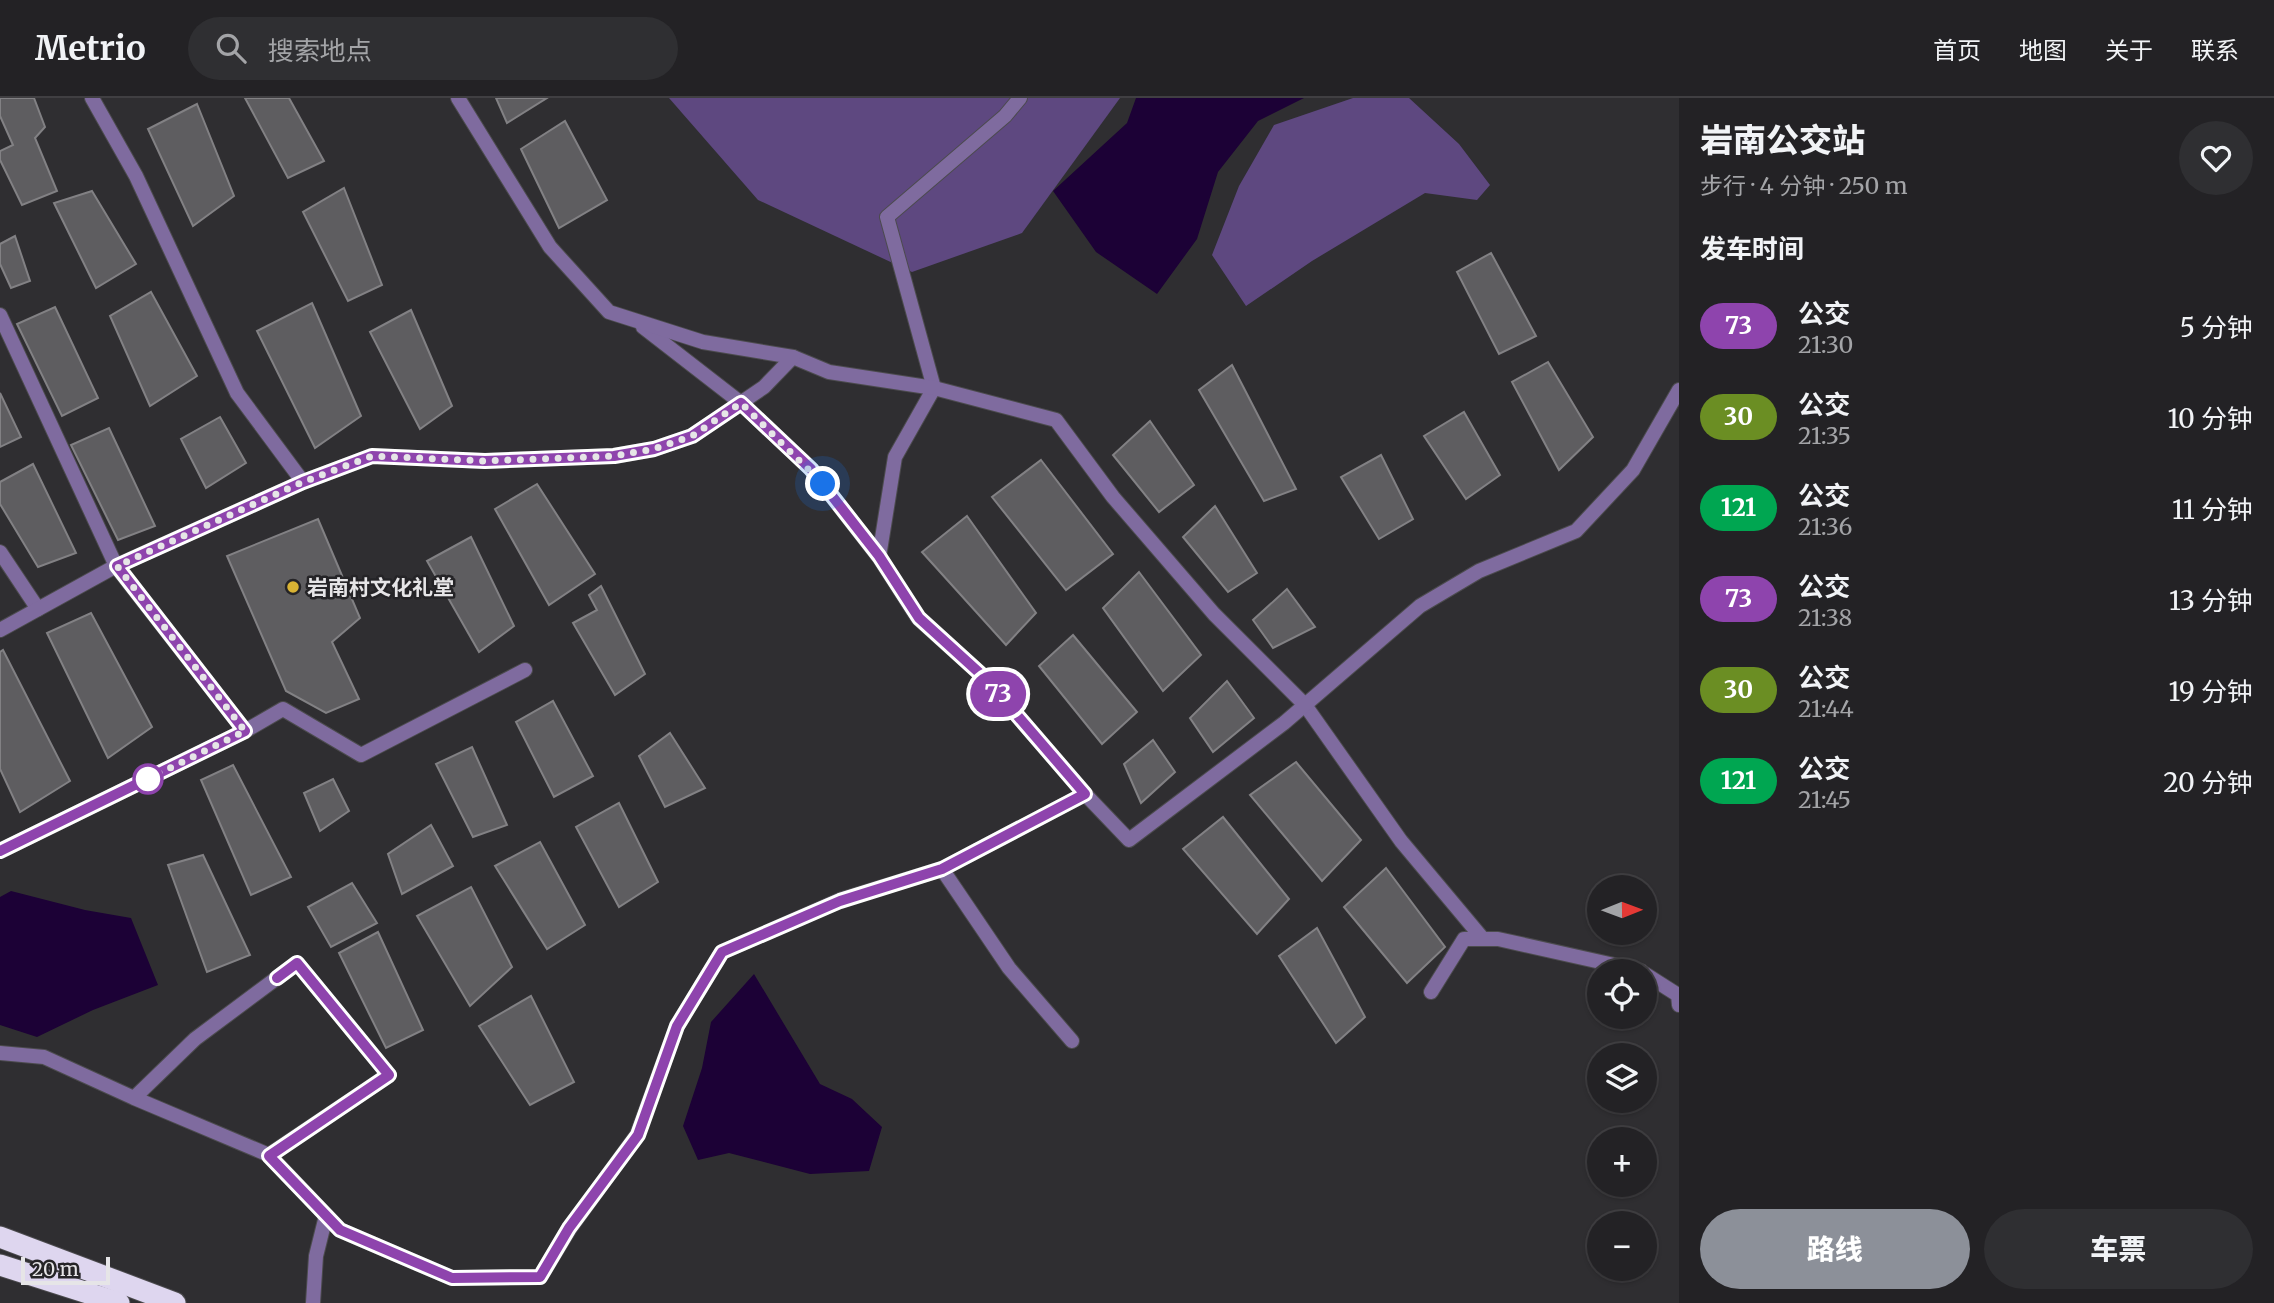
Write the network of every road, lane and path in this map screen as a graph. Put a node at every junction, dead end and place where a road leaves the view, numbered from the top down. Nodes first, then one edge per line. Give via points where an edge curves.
1 (92, 98) edge
2 (458, 98) edge
3 (1020, 98) edge
4 (0, 315) edge
5 (634, 320) junction
6 (793, 357) junction
7 (934, 388) junction
8 (1679, 390) edge
9 (741, 403) junction
10 (303, 482) junction
11 (0, 552) edge
12 (879, 556) junction
13 (117, 566) junction
14 (38, 609) junction
15 (0, 630) edge
16 (526, 670) dead end
17 (1305, 705) junction
18 (245, 731) junction
19 (1085, 794) junction
20 (0, 851) edge
21 (942, 869) junction
22 (1483, 939) junction
23 (1587, 960) edge
24 (1657, 982) edge
25 (1431, 992) dead end
26 (1679, 1005) edge
27 (1072, 1041) dead end
28 (0, 1053) edge
29 (134, 1098) junction
30 (269, 1156) junction
31 (326, 1216) junction
32 (0, 1237) edge
33 (0, 1265) edge
34 (119, 1303) edge
35 (174, 1303) edge
36 (313, 1303) edge

1 - 10 street via 142,187 237,393
2 - 5 street via 550,247 609,312
3 - 7 street via 887,217
4 - 13 street
5 - 6 street via 704,342
5 - 9 street
6 - 7 street via 830,372
6 - 9 street
7 - 12 street via 895,457
7 - 17 street via 1056,420 1113,498 1214,614
8 - 17 street via 1633,470 1576,531 1479,571 1420,606
9 - 10 street via 692,436 654,449 614,456 485,461 372,456
9 - 12 street via 811,469
10 - 13 street
11 - 14 street
12 - 19 street via 919,618 985,678
13 - 14 street
13 - 18 street
14 - 15 street
16 - 18 street via 361,755 283,709
17 - 19 street via 1129,840
17 - 22 street via 1401,841
18 - 20 street
19 - 21 street
21 - 27 street via 1009,968
21 - 31 street via 840,901 722,952 677,1026 638,1135 569,1228 540,1277 452,1278 340,1230
22 - 23 street
22 - 25 street via 1464,939
24 - 26 street via 1678,995
28 - 29 street via 44,1057
29 - 30 street
29 - 30 street via 195,1039 297,963 389,1075
30 - 31 street
31 - 36 street via 316,1256
32 - 35 highway
33 - 34 highway

